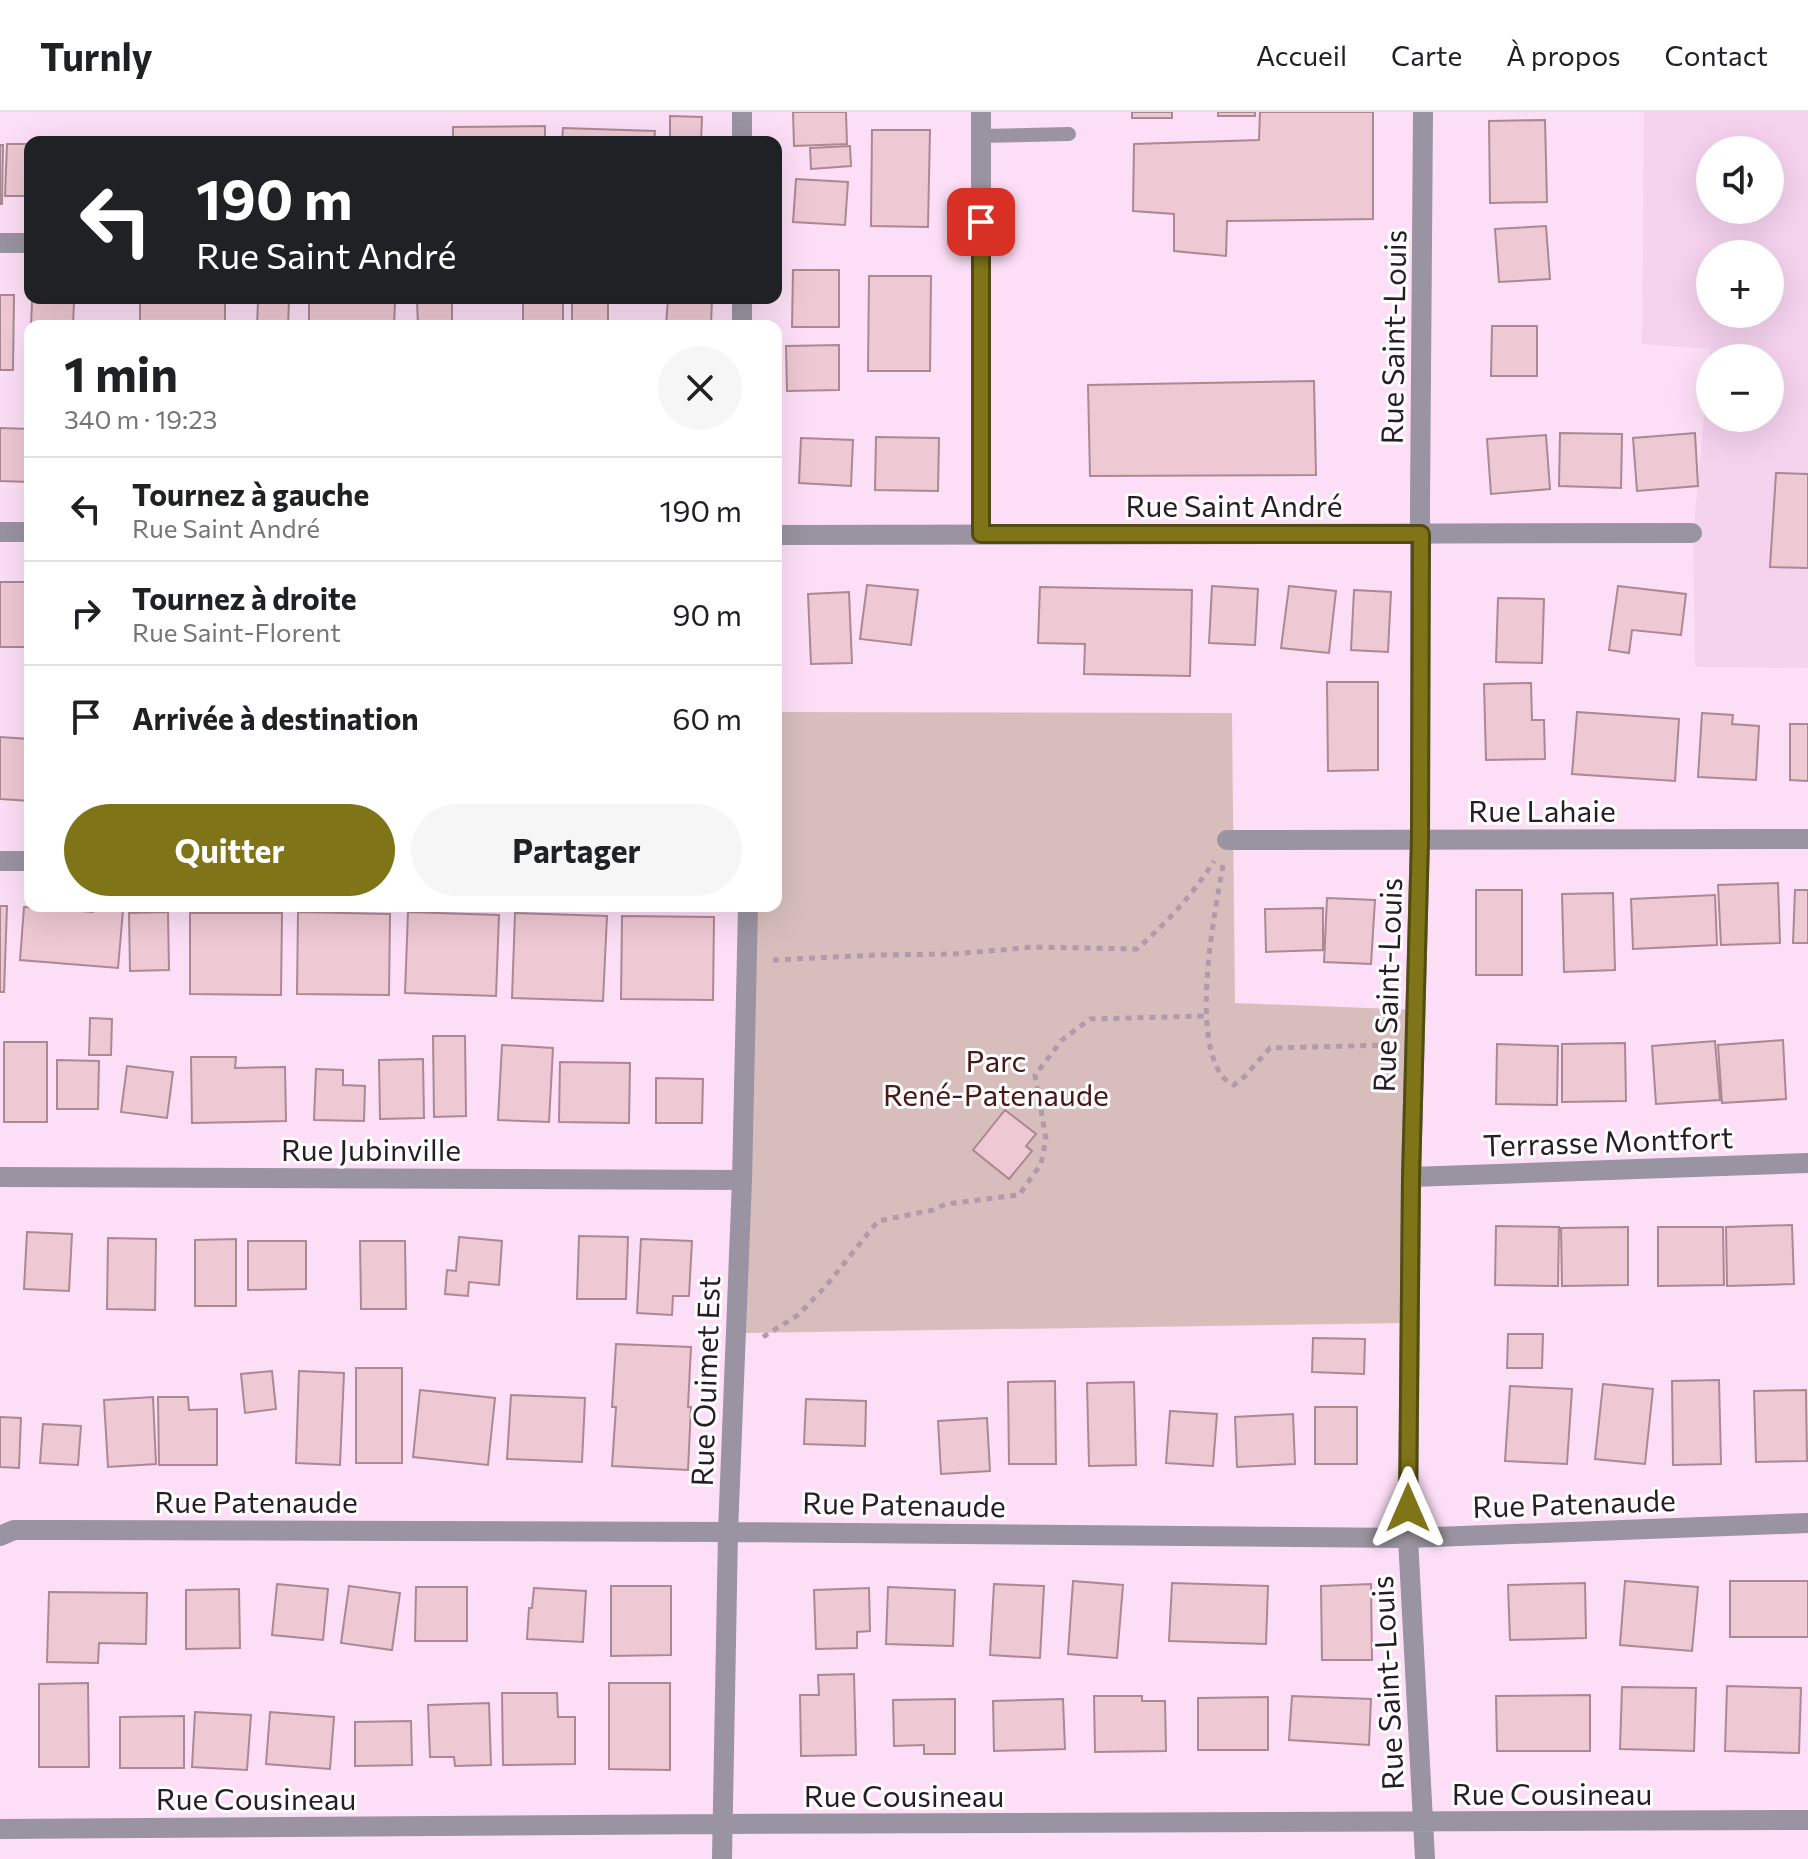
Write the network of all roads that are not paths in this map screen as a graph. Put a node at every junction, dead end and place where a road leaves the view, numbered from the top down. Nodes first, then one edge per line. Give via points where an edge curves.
1 (742, 112) edge
2 (981, 112) edge
3 (1423, 112) edge
4 (1069, 134) dead end
5 (742, 136) edge
6 (981, 136) junction
7 (0, 243) edge
8 (24, 243) edge
9 (0, 532) edge
10 (24, 532) edge
11 (1692, 533) dead end
12 (981, 534) junction
13 (1421, 534) junction
14 (782, 535) edge
15 (1420, 839) junction
16 (1808, 839) edge
17 (1227, 840) road end
18 (0, 861) edge
19 (24, 861) edge
20 (748, 912) edge
21 (1808, 1163) edge
22 (0, 1177) edge
23 (1411, 1177) junction
24 (742, 1180) junction
25 (1808, 1523) edge
26 (728, 1532) junction
27 (0, 1536) edge
28 (1408, 1538) junction
29 (1808, 1820) edge
30 (1423, 1823) junction
31 (722, 1824) junction
32 (0, 1829) edge
33 (722, 1859) edge
34 (1425, 1859) edge

1 - 5 street
2 - 6 street
3 - 13 street, Rue Saint-Louis
4 - 6 lane
6 - 12 street
7 - 8 street
9 - 10 street
11 - 13 street, Rue Saint André
12 - 13 street, Rue Saint André
12 - 14 street, Rue Saint André
13 - 15 street, Rue Saint-Louis
15 - 16 street, Rue Lahaie
15 - 17 street, Rue Lahaie
15 - 23 street, Rue Saint-Louis
18 - 19 street
20 - 24 street, Rue Ouimet Est
21 - 23 street, Terrasse Montfort
22 - 24 street, Rue Jubinville
23 - 28 street, Rue Saint-Louis
24 - 26 street, Rue Ouimet Est
25 - 28 street, Rue Patenaude
26 - 27 street, Rue Patenaude via 14,1530
26 - 28 street, Rue Patenaude
26 - 31 street, Rue Ouimet Est
28 - 30 street, Rue Saint-Louis
29 - 30 street, Rue Cousineau
30 - 31 street, Rue Cousineau
30 - 34 street, Rue Saint-Louis
31 - 32 street, Rue Cousineau
31 - 33 street, Rue Ouimet Est

